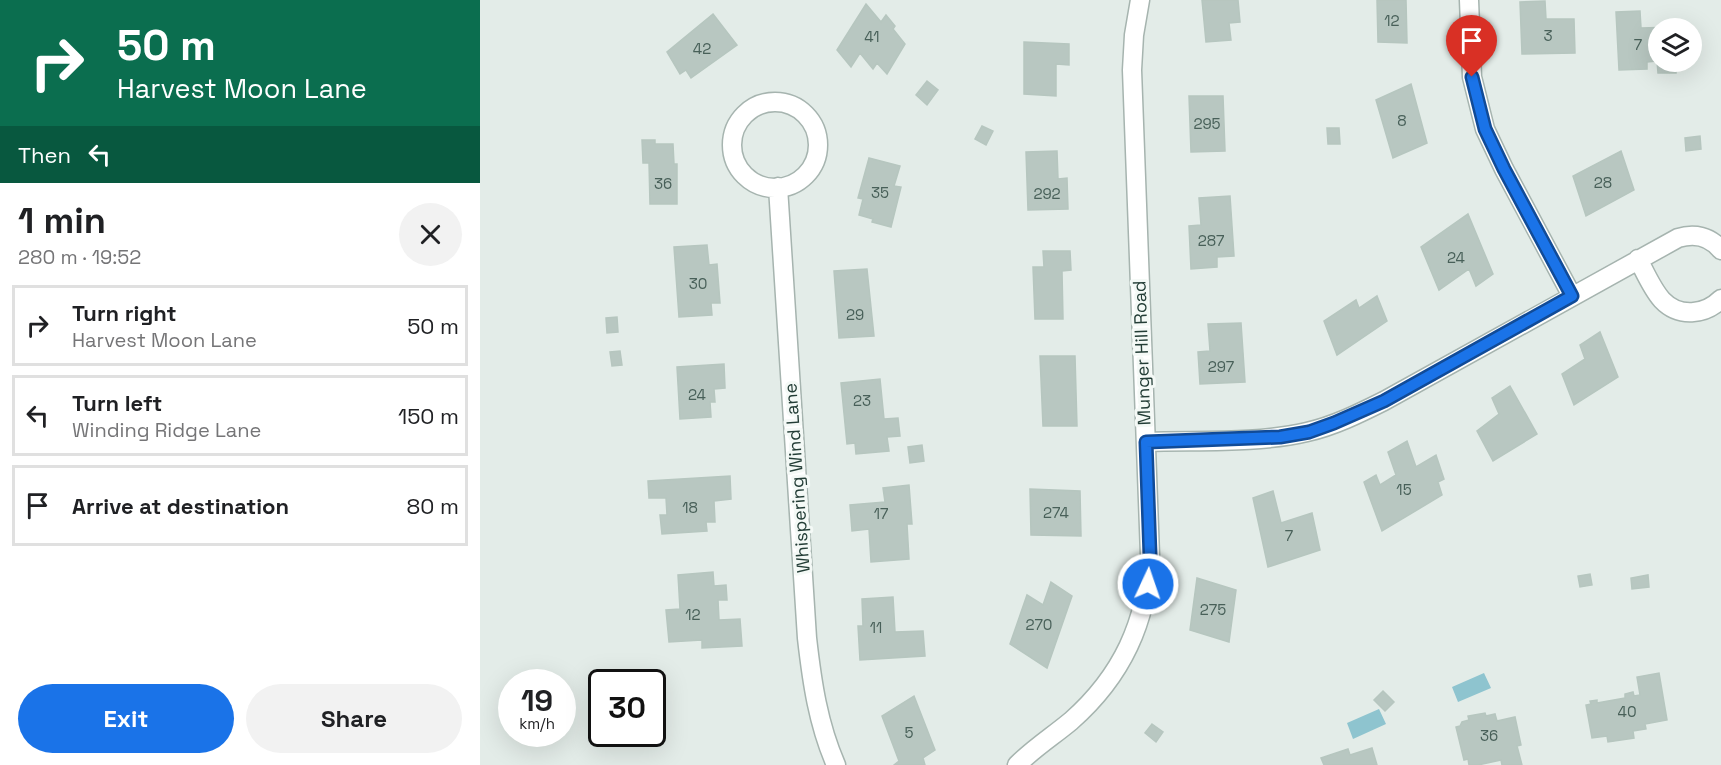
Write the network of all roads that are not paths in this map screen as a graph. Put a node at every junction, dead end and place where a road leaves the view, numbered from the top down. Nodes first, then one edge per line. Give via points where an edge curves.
1 (1140, 0) edge
2 (1469, 0) edge
3 (778, 187) junction
4 (1721, 250) edge
5 (1638, 259) junction
6 (1572, 296) junction
7 (1721, 298) edge
8 (1146, 442) junction
9 (837, 765) edge
10 (1017, 765) edge

1 - 8 street, Munger Hill Road via 1132,70
2 - 6 street via 1472,77 1485,129
3 - 3 street via 795,182 809,171 818,146 815,129 806,114 791,105 774,102 748,111 737,125 732,143 735,160 745,175 760,185
3 - 9 street, Whispering Wind Lane via 807,638 820,722
4 - 5 street via 1710,240 1686,235
5 - 6 street
5 - 7 street via 1657,293 1676,309 1700,312
6 - 8 street via 1384,401 1326,426 1280,437
8 - 10 street, Munger Hill Road via 1150,555 1142,615 1119,665 1100,692

